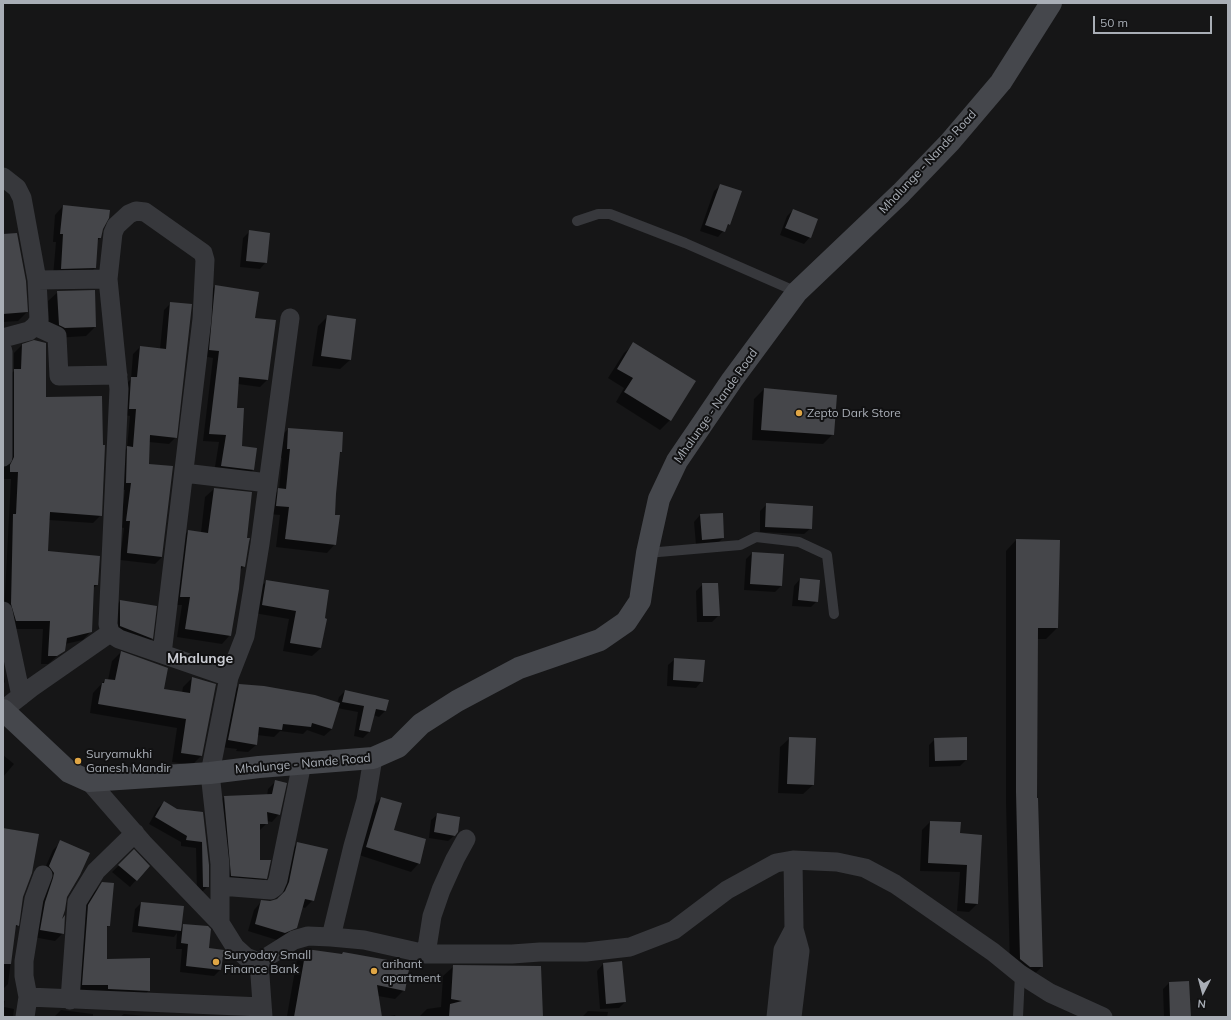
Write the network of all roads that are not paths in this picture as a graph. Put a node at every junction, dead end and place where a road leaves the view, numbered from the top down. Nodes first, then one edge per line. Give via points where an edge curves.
1 (1051, 3) edge
2 (3, 177) edge
3 (577, 221) dead end
4 (108, 279) junction
5 (38, 280) junction
6 (797, 292) junction
7 (290, 318) dead end
8 (35, 326) junction
9 (3, 338) edge
10 (3, 351) edge
11 (118, 375) junction
12 (3, 457) edge
13 (184, 473) junction
14 (268, 483) junction
15 (647, 553) junction
16 (3, 611) edge
17 (834, 614) dead end
18 (110, 633) junction
19 (162, 654) junction
20 (229, 677) junction
21 (21, 696) junction
22 (3, 710) edge
23 (373, 758) junction
24 (302, 763) junction
25 (210, 773) junction
26 (89, 781) junction
27 (135, 832) junction
28 (466, 839) dead end
29 (793, 860) junction
30 (43, 875) dead end
31 (220, 886) junction
32 (220, 923) junction
33 (794, 929) junction
34 (331, 938) junction
35 (426, 954) junction
36 (259, 962) junction
37 (1020, 974) junction
38 (28, 998) junction
39 (70, 1000) junction
40 (263, 1012) edge
41 (25, 1017) edge
42 (776, 1017) edge
43 (792, 1017) edge
44 (1018, 1017) edge
45 (1104, 1017) edge

1 - 6 main road, Mhalunge - Nande Road via 1001,82 950,142 901,193
2 - 5 street via 17,188 22,198
3 - 6 lane via 598,214 610,214 685,243
4 - 5 street
4 - 11 street
4 - 13 street via 113,233 116,226 136,211 145,212 202,253 205,260 202,319
5 - 8 street via 39,320
6 - 15 main road, Mhalunge - Nande Road via 676,461 660,499
7 - 14 street
8 - 9 street via 29,331
8 - 11 street via 57,336 59,376
10 - 12 street
11 - 18 street via 108,624
13 - 14 street
13 - 19 street
14 - 20 street via 245,636
15 - 17 lane via 740,545 756,537 799,542 827,555
15 - 23 main road, Mhalunge - Nande Road via 640,601 626,622 600,640 519,668 457,701 421,724 398,747
16 - 21 street
18 - 19 street via 119,639
18 - 21 street
19 - 20 street
20 - 25 street
21 - 22 street
22 - 26 main road via 69,772
23 - 24 main road, Mhalunge - Nande Road
23 - 34 street via 366,800
24 - 25 main road, Mhalunge - Nande Road
24 - 31 street via 275,887 271,890
25 - 26 main road, Mhalunge - Nande Road
25 - 31 street
26 - 27 street
27 - 32 street
27 - 39 street via 96,871 77,902
28 - 35 street via 432,916
29 - 33 street
29 - 35 street via 776,863 727,890 674,930 630,947 586,952
29 - 37 street via 836,862 865,868 916,898
30 - 38 street via 34,899 24,961
31 - 32 street
32 - 36 street via 235,948 246,957
33 - 42 street via 783,950
33 - 43 street via 800,951
34 - 35 street via 364,940
34 - 36 street via 308,936 294,940
36 - 40 street
37 - 44 lane
37 - 45 street via 1050,993
38 - 39 street
38 - 41 street
39 - 40 street

